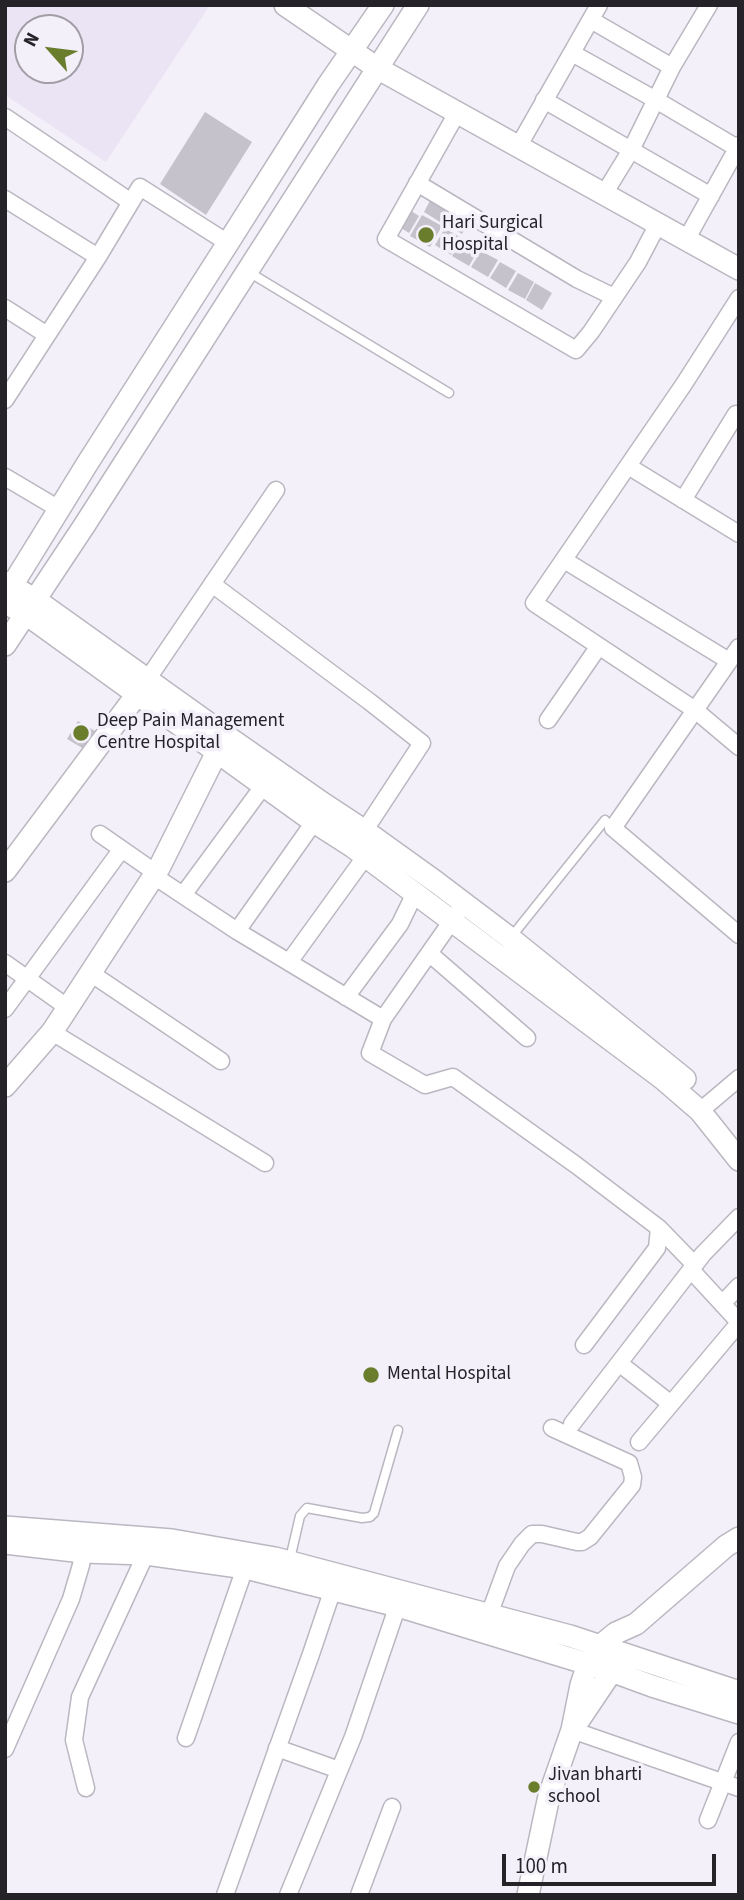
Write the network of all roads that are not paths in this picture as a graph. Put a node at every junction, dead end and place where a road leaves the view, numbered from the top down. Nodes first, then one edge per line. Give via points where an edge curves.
1 (285, 5) edge
2 (383, 5) edge
3 (418, 5) edge
4 (599, 5) edge
5 (709, 5) edge
6 (591, 20) junction
7 (352, 51) junction
8 (572, 53) junction
9 (672, 67) junction
10 (377, 68) junction
11 (544, 100) junction
12 (656, 100) junction
13 (457, 113) junction
14 (5, 117) edge
15 (738, 146) edge
16 (517, 147) junction
17 (631, 150) junction
18 (417, 183) junction
19 (604, 194) junction
20 (711, 195) junction
21 (5, 199) edge
22 (131, 202) junction
23 (658, 224) junction
24 (686, 240) junction
25 (228, 243) junction
26 (98, 257) junction
27 (739, 269) edge
28 (247, 271) junction
29 (614, 297) junction
30 (739, 298) edge
31 (5, 308) edge
32 (47, 335) junction
33 (449, 393) dead end
34 (5, 400) edge
35 (736, 414) dead end
36 (628, 466) junction
37 (5, 477) edge
38 (275, 491) dead end
39 (683, 500) junction
40 (59, 509) junction
41 (737, 529) edge
42 (564, 560) junction
43 (212, 584) junction
44 (7, 592) edge
45 (31, 607) junction
46 (5, 645) edge
47 (599, 646) junction
48 (734, 654) edge
49 (143, 687) junction
50 (695, 710) junction
51 (548, 720) dead end
52 (221, 743) junction
53 (739, 747) edge
54 (264, 785) junction
55 (314, 822) junction
56 (613, 828) junction
57 (100, 834) dead end
58 (361, 845) junction
59 (12, 847) edge
60 (121, 850) junction
61 (5, 871) edge
62 (155, 874) junction
63 (415, 893) junction
64 (183, 895) junction
65 (458, 912) junction
66 (237, 931) junction
67 (739, 935) edge
68 (510, 938) junction
69 (430, 954) junction
70 (289, 962) junction
71 (5, 963) edge
72 (89, 972) junction
73 (26, 978) junction
74 (346, 997) junction
75 (67, 1007) junction
76 (5, 1009) edge
77 (383, 1019) junction
78 (52, 1032) junction
79 (527, 1038) dead end
80 (221, 1060) dead end
81 (739, 1078) edge
82 (5, 1086) edge
83 (705, 1107) junction
84 (739, 1136) edge
85 (739, 1160) edge
86 (265, 1163) dead end
87 (739, 1217) edge
88 (659, 1228) junction
89 (693, 1268) junction
90 (739, 1286) edge
91 (722, 1304) junction
92 (739, 1322) edge
93 (584, 1345) dead end
94 (619, 1363) junction
95 (671, 1404) junction
96 (572, 1424) dead end
97 (552, 1428) dead end
98 (398, 1430) dead end
99 (639, 1442) dead end
100 (5, 1527) edge
101 (739, 1538) edge
102 (5, 1543) edge
103 (85, 1543) junction
104 (149, 1546) junction
105 (248, 1561) junction
106 (290, 1562) junction
107 (335, 1582) junction
108 (400, 1599) junction
109 (489, 1615) junction
110 (636, 1623) junction
111 (600, 1646) junction
112 (624, 1653) junction
113 (588, 1664) junction
114 (611, 1671) junction
115 (739, 1692) edge
116 (13, 1712) edge
117 (739, 1713) edge
118 (572, 1730) junction
119 (186, 1738) dead end
120 (739, 1742) edge
121 (277, 1748) junction
122 (5, 1749) edge
123 (339, 1770) junction
124 (723, 1782) junction
125 (86, 1788) dead end
126 (739, 1788) edge
127 (392, 1807) dead end
128 (708, 1820) dead end
129 (225, 1895) edge
130 (288, 1895) edge
131 (359, 1895) edge
132 (527, 1895) edge

1 - 7 street
2 - 7 street
3 - 10 street
4 - 6 street
5 - 9 street
6 - 8 street
6 - 9 street
7 - 10 street
7 - 25 street
8 - 11 street
8 - 12 street
9 - 12 street
10 - 13 street
10 - 28 street
11 - 16 street
11 - 17 street
12 - 15 street
12 - 17 street
13 - 16 street
13 - 18 street
14 - 22 street
15 - 20 street
16 - 19 street
17 - 19 street
17 - 20 street
18 - 29 street
18 - 29 street via 386,239 576,350
19 - 23 street
20 - 24 street
21 - 26 street
22 - 25 street via 140,187
22 - 26 street
23 - 24 street
23 - 29 street
24 - 27 street
25 - 40 street
26 - 32 street
28 - 33 lane
28 - 45 street
30 - 36 street
31 - 32 street
32 - 34 street
35 - 39 street
36 - 39 street
36 - 42 street
37 - 40 street
38 - 43 street
39 - 41 street
40 - 44 street
42 - 47 street via 534,603
42 - 48 street
43 - 49 street
43 - 58 street via 422,743
44 - 45 street
45 - 46 street
45 - 49 street
47 - 50 street
47 - 51 street
48 - 50 street
49 - 52 street
49 - 59 street
50 - 53 street
50 - 56 street
52 - 54 street
52 - 58 street via 324,804
52 - 62 street
54 - 55 street
54 - 64 street
55 - 58 street
55 - 66 street
56 - 67 street
56 - 68 lane via 605,820
57 - 60 street
58 - 63 street
58 - 65 street
58 - 70 street
59 - 61 street
60 - 62 street
60 - 73 street
62 - 64 street
62 - 72 street
63 - 65 street
63 - 74 street via 400,924
64 - 66 street
65 - 68 street
65 - 69 street
65 - 83 street via 663,1079
66 - 70 street
68 - 83 street via 661,1059
69 - 77 street
69 - 79 street
70 - 74 street
71 - 73 street
72 - 75 street
72 - 80 street
73 - 75 street
73 - 76 street
74 - 77 street
75 - 78 street
77 - 88 street via 370,1053 425,1085 453,1077
78 - 82 street
78 - 86 street
81 - 83 street
83 - 84 street
83 - 85 street
87 - 89 street
88 - 89 street
88 - 93 street via 657,1248
89 - 91 street
89 - 94 street
90 - 91 street
91 - 92 street
92 - 95 street
94 - 95 street
94 - 96 street
95 - 99 street
97 - 109 street via 629,1463 632,1485 582,1542 542,1534 532,1535 522,1544 507,1566
98 - 106 lane via 374,1513 362,1518 307,1508 300,1516
100 - 103 street
101 - 110 street
102 - 103 street
103 - 104 street
103 - 116 street via 71,1599
104 - 105 street via 172,1540
104 - 125 street via 80,1697 74,1740
105 - 106 street
105 - 107 street
105 - 119 street
106 - 107 street
107 - 108 street
107 - 121 street
108 - 109 street
108 - 113 street
108 - 123 street
109 - 111 street
110 - 111 street
110 - 112 street
111 - 112 street
111 - 113 street
112 - 114 street
112 - 115 street
113 - 114 street
113 - 118 street
114 - 117 street
114 - 118 street
116 - 122 street
118 - 124 street
118 - 132 street via 550,1796
120 - 124 street
121 - 123 street
121 - 129 street
123 - 130 street
124 - 126 street
124 - 128 street
127 - 131 street

